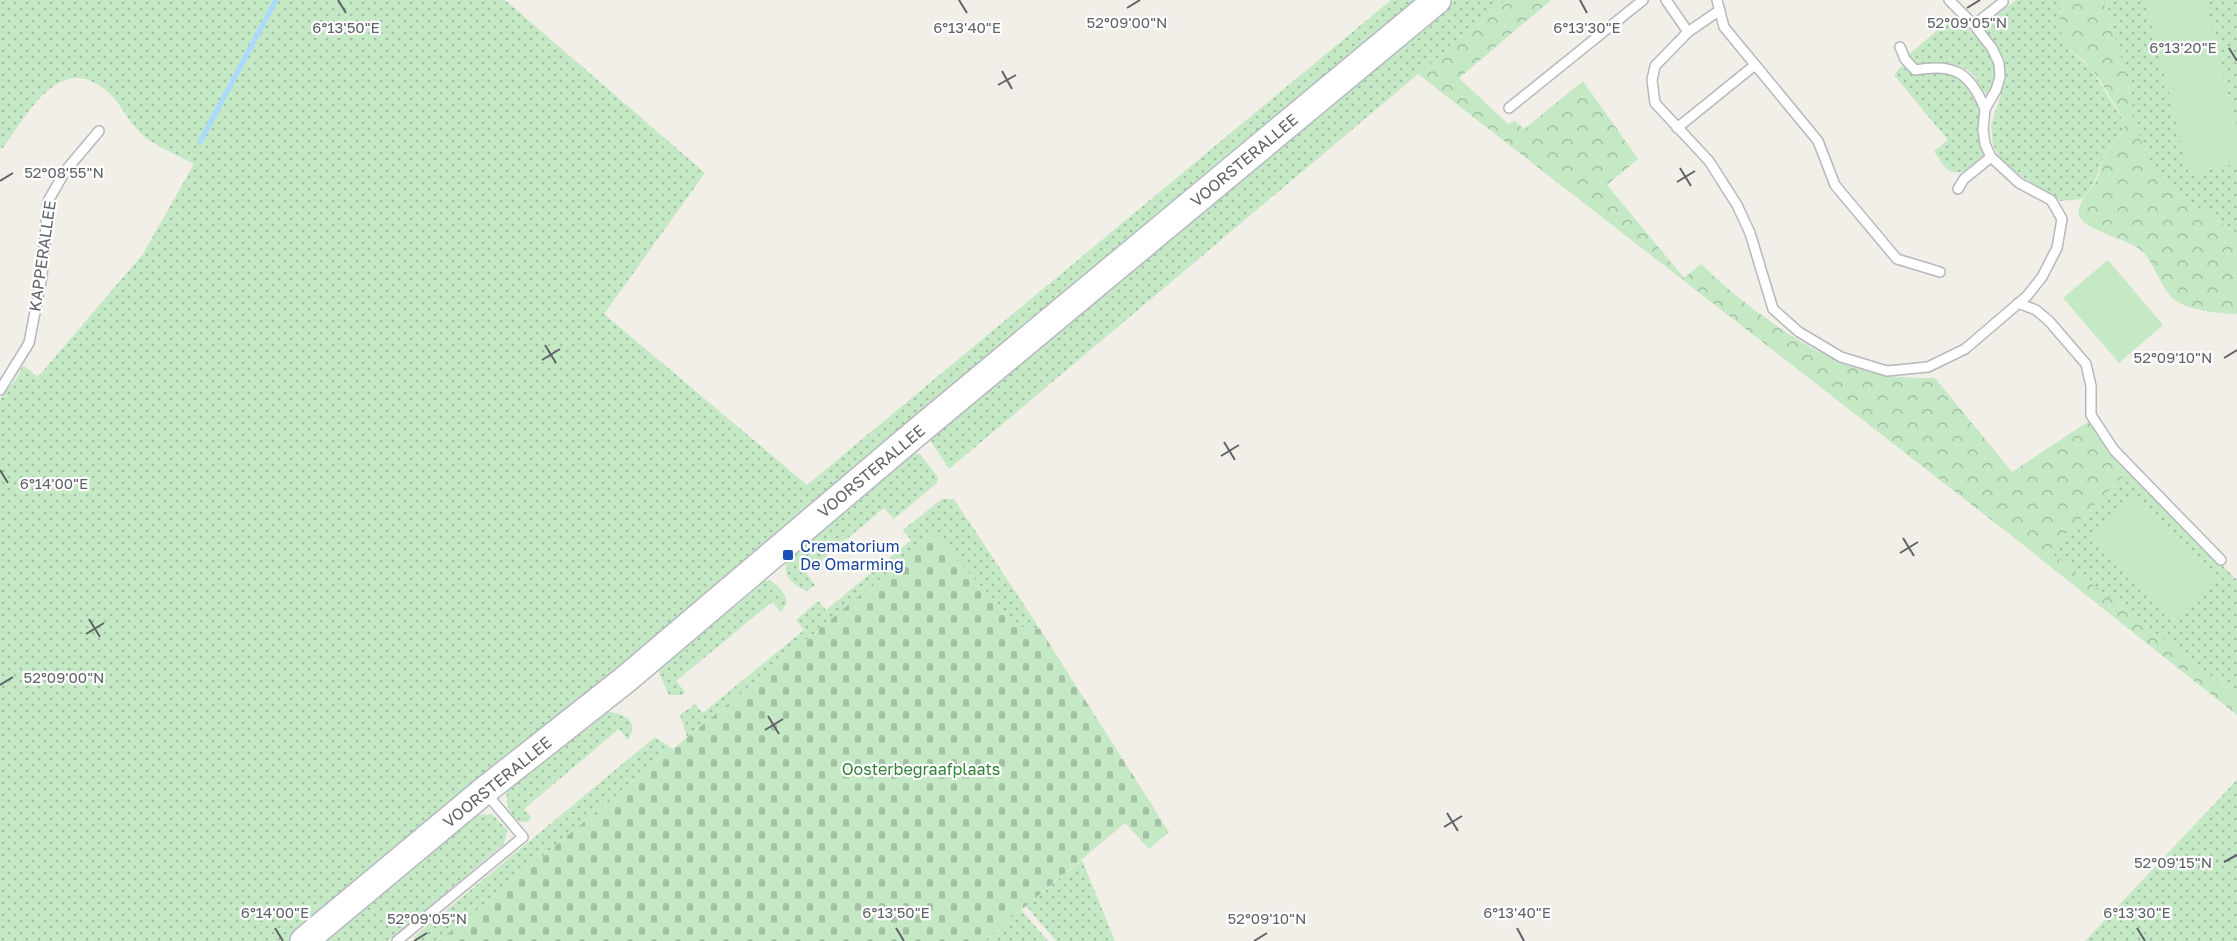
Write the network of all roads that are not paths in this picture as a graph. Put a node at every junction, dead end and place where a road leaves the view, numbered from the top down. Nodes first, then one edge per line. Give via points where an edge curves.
1 (1437, 0) edge
2 (1643, 0) edge
3 (1666, 0) edge
4 (1949, 0) edge
5 (2003, 2) dead end
6 (1719, 5) edge
7 (1974, 25) junction
8 (1688, 33) junction
9 (1900, 47) dead end
10 (1755, 65) junction
11 (1509, 108) dead end
12 (1985, 109) junction
13 (1677, 128) junction
14 (99, 130) dead end
15 (1991, 156) junction
16 (1958, 189) dead end
17 (1940, 272) dead end
18 (2018, 303) junction
19 (0, 390) edge
20 (2221, 560) dead end
21 (484, 791) junction
22 (304, 941) edge
23 (397, 941) edge

1 - 21 main road, VOORSTERALLEE via 626,679
2 - 11 lane
3 - 8 lane
4 - 7 lane
5 - 7 lane
6 - 8 lane
6 - 10 lane via 1724,27
7 - 12 lane via 1999,63 2000,77
8 - 13 lane via 1655,66 1652,80 1655,103
9 - 12 lane via 1915,70 1949,68 1967,77 1978,90
10 - 13 lane
10 - 17 lane via 1818,141 1835,185 1897,259
12 - 15 lane via 1983,129
13 - 18 lane via 1709,161 1737,205 1750,233 1773,309 1799,332 1841,357 1887,371 1928,367 1965,349
14 - 19 lane, KAPPERALLEE via 66,170 48,201 42,276 29,343
15 - 16 lane
15 - 18 lane via 2019,183 2051,200 2062,219 2057,248 2042,277
18 - 20 lane via 2049,321 2086,364 2091,415 2114,450
21 - 22 main road, VOORSTERALLEE
21 - 23 lane via 523,837

